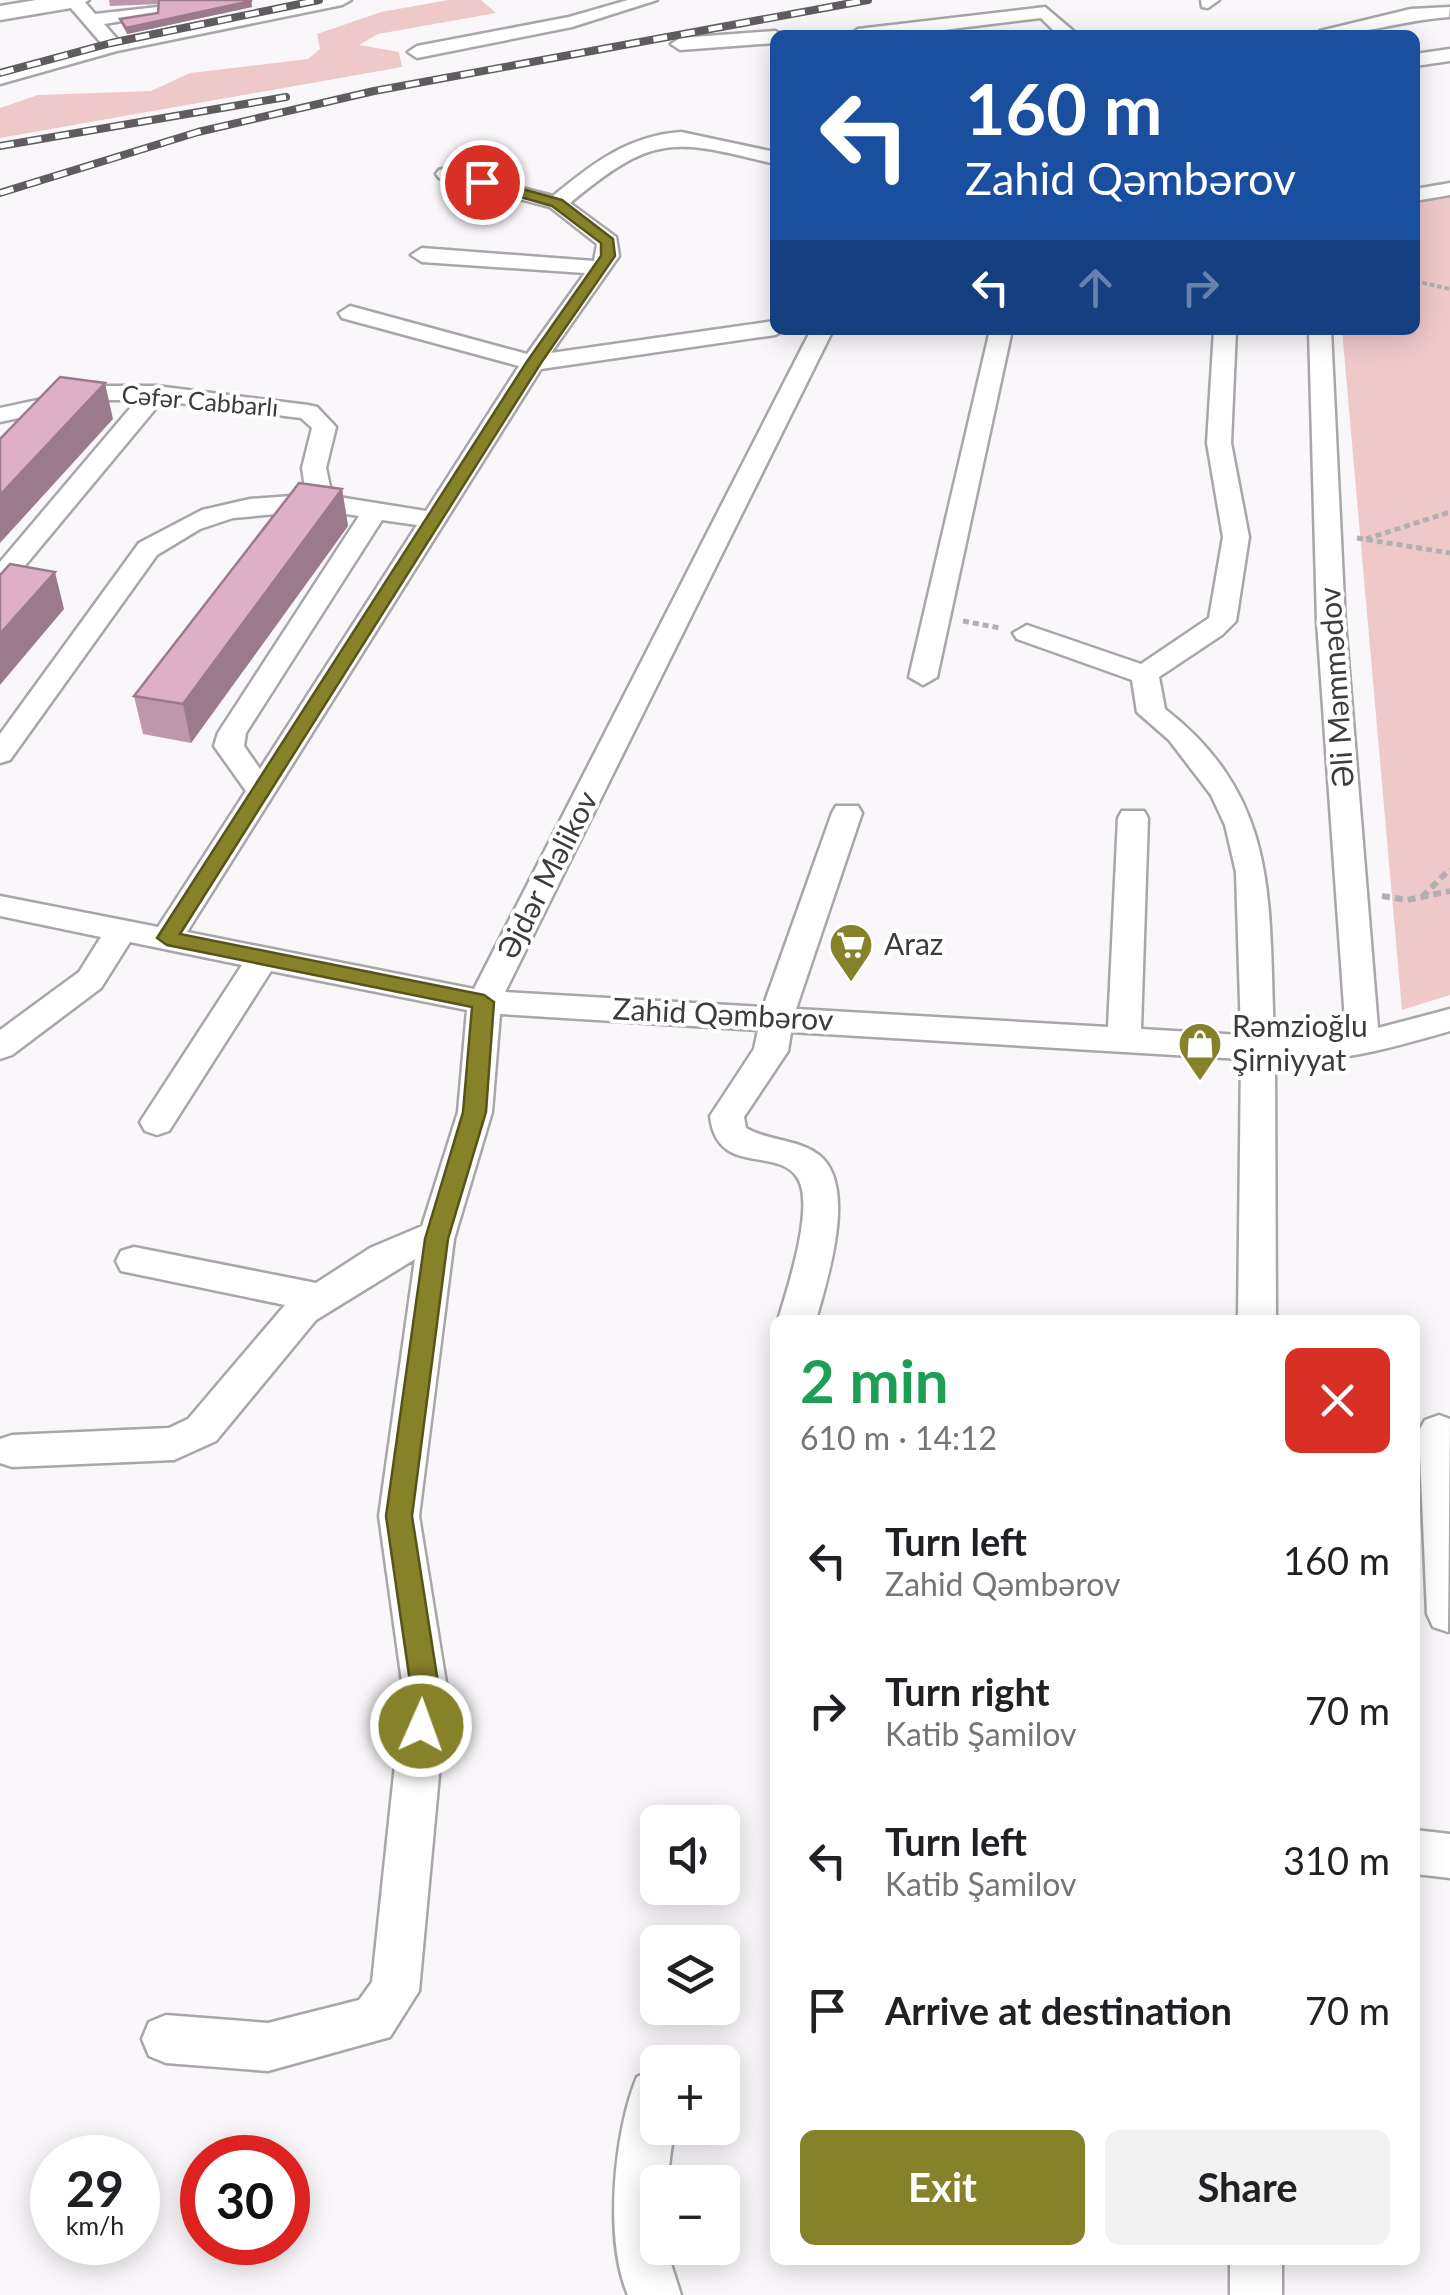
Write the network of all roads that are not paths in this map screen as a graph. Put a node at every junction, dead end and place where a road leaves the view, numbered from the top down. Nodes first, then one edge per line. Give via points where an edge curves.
1 (342, 0) edge
2 (616, 0) edge
3 (644, 1) edge
4 (79, 5) edge
5 (1441, 5) edge
6 (152, 11) edge
7 (0, 13) edge
8 (899, 30) edge
9 (1064, 30) edge
10 (1347, 30) edge
11 (770, 36) edge
12 (680, 44) dead end
13 (114, 46) junction
14 (417, 52) dead end
15 (1450, 55) edge
16 (1420, 59) edge
17 (0, 78) edge
18 (770, 157) edge
19 (446, 174) dead end
20 (1450, 188) edge
21 (1420, 195) edge
22 (557, 203) junction
23 (422, 255) dead end
24 (600, 268) junction
25 (350, 312) dead end
26 (770, 329) edge
27 (819, 335) edge
28 (1000, 335) edge
29 (1225, 335) edge
30 (1320, 335) edge
31 (533, 363) junction
32 (156, 394) junction
33 (0, 414) edge
34 (320, 502) junction
35 (376, 511) junction
36 (434, 520) junction
37 (0, 578) edge
38 (1027, 633) road end
39 (1146, 674) junction
40 (923, 677) dead end
41 (0, 754) edge
42 (261, 791) junction
43 (846, 813) dead end
44 (1133, 818) dead end
45 (5, 914) edge
46 (122, 929) junction
47 (167, 938) junction
48 (263, 957) junction
49 (484, 1002) junction
50 (776, 1018) junction
51 (1450, 1020) edge
52 (1124, 1038) junction
53 (1362, 1044) junction
54 (1258, 1046) junction
55 (0, 1047) edge
56 (157, 1122) dead end
57 (436, 1239) junction
58 (134, 1261) dead end
59 (320, 1298) junction
60 (798, 1315) edge
61 (1258, 1315) edge
62 (1435, 1431) edge
63 (12, 1451) dead end
64 (1448, 1614) edge
65 (1420, 1853) edge
66 (1450, 1856) edge
67 (166, 2040) dead end
68 (648, 2145) edge
69 (1256, 2265) edge
70 (655, 2295) edge
71 (1256, 2295) edge

1 - 13 street
2 - 3 street
3 - 14 street
4 - 6 street
4 - 7 main road
4 - 13 street
5 - 10 street
8 - 9 street via 1046,12
11 - 12 street
13 - 17 street
15 - 16 street
18 - 22 street via 686,136 655,139 604,163
19 - 22 street
20 - 21 street
22 - 24 street via 608,242
23 - 24 street
24 - 31 street
25 - 31 street
26 - 31 street
27 - 49 street, Əjdər Məlikov
28 - 40 street
29 - 39 street via 1219,443 1236,537 1222,621 1165,654
30 - 53 street, Əli Məmmədov via 1332,622
31 - 36 street
32 - 33 street, Cəfər Cabbarlı via 102,393
32 - 34 street, Cəfər Cabbarlı via 308,412 324,427 314,468
32 - 37 street
34 - 35 street
34 - 41 street via 229,507 182,525 148,548
35 - 36 street
35 - 42 street via 232,734 229,746
36 - 42 street
38 - 39 street
39 - 54 street via 1151,712 1204,762 1240,825 1251,872
42 - 47 street
43 - 50 street
44 - 52 street
45 - 46 street, Zahid Qəmbərov
46 - 47 street, Zahid Qəmbərov
46 - 55 street via 90,980
47 - 48 street, Zahid Qəmbərov
48 - 49 street, Zahid Qəmbərov
48 - 56 street
49 - 50 street, Zahid Qəmbərov
49 - 57 street, Əjdər Məlikov via 474,1112
50 - 52 street, Zahid Qəmbərov
50 - 60 street via 771,1051 727,1124 742,1143 804,1162 819,1182 818,1232
51 - 53 street, Zahid Qəmbərov
52 - 54 street, Zahid Qəmbərov
53 - 54 street, Zahid Qəmbərov via 1310,1051
54 - 61 street
57 - 59 street via 406,1246
57 - 67 street, Əjdər Məlikov via 399,1516 425,1689 396,1990 374,2020 268,2047
58 - 59 street
59 - 63 street via 293,1320 202,1430 174,1444
62 - 64 street
65 - 66 street
68 - 70 street via 638,2240 640,2268
69 - 71 street

